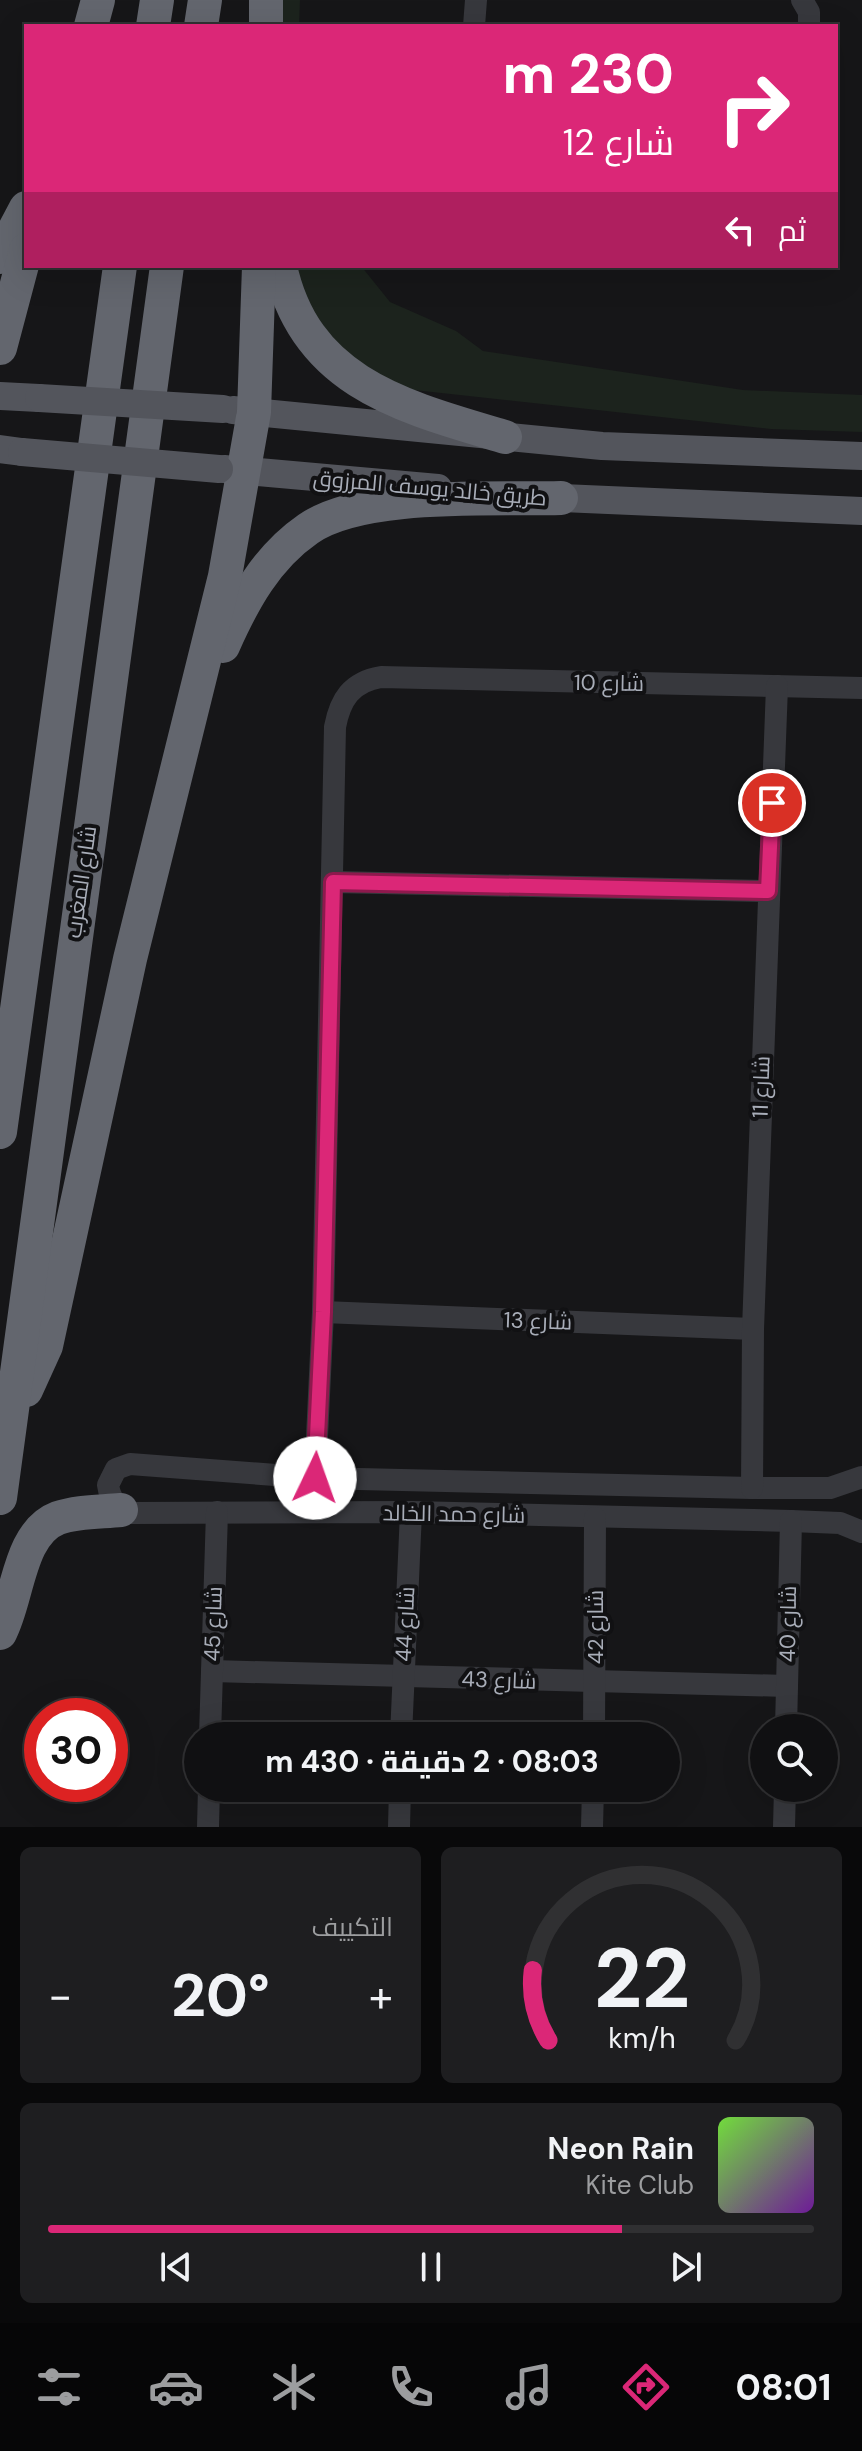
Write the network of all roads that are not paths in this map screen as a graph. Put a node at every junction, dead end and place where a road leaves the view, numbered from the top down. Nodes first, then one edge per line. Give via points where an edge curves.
1 (98, 0) edge
2 (157, 0) edge
3 (205, 0) edge
4 (266, 0) edge
5 (476, 0) edge
6 (802, 0) edge
7 (92, 24) edge
8 (153, 24) edge
9 (201, 24) edge
10 (266, 24) edge
11 (474, 24) edge
12 (809, 24) edge
13 (24, 212) edge
14 (0, 257) edge
15 (24, 258) edge
16 (120, 268) edge
17 (167, 268) edge
18 (259, 268) edge
19 (281, 268) edge
20 (0, 348) edge
21 (0, 396) edge
22 (238, 411) junction
23 (505, 437) junction
24 (11, 450) edge
25 (862, 456) edge
26 (232, 470) junction
27 (561, 498) junction
28 (862, 511) edge
29 (777, 686) junction
30 (862, 688) edge
31 (189, 732) junction
32 (333, 882) junction
33 (768, 891) junction
34 (0, 1132) edge
35 (323, 1312) junction
36 (753, 1329) junction
37 (13, 1411) junction
38 (862, 1477) edge
39 (315, 1478) junction
40 (477, 1482) junction
41 (525, 1483) junction
42 (752, 1488) junction
43 (0, 1498) edge
44 (121, 1510) junction
45 (217, 1512) junction
46 (411, 1512) junction
47 (476, 1514) junction
48 (524, 1516) junction
49 (595, 1518) junction
50 (791, 1521) junction
51 (862, 1532) edge
52 (0, 1633) edge
53 (212, 1671) junction
54 (402, 1678) junction
55 (595, 1683) junction
56 (787, 1686) junction
57 (786, 1714) edge
58 (210, 1722) edge
59 (401, 1722) edge
60 (594, 1722) edge
61 (209, 1802) edge
62 (400, 1802) edge
63 (593, 1802) edge
64 (785, 1802) edge
65 (208, 1827) edge
66 (399, 1827) edge
67 (592, 1827) edge
68 (784, 1827) edge

1 - 7 highway
2 - 8 highway
3 - 9 highway
4 - 10 highway
5 - 11 street
6 - 12 street
13 - 14 highway
15 - 20 highway
16 - 34 highway, شارع المغرب
17 - 37 highway, شارع المغرب
18 - 22 highway
19 - 23 highway via 296,315 313,344 334,365 394,399
21 - 22 main road, bridge
22 - 23 main road
22 - 26 highway
23 - 25 main road
24 - 26 main road, طريق خالد يوسف المرزوق, bridge
26 - 27 main road, طريق خالد يوسف المرزوق
26 - 31 highway via 225,576
27 - 28 main road, طريق خالد يوسف المرزوق
27 - 31 highway via 391,504 310,527 258,578 229,631
29 - 30 street, شارع 10
29 - 32 street, شارع 10 via 391,677 357,685 342,701 335,727
29 - 33 street, شارع 11
31 - 37 highway via 130,959 46,1346
32 - 33 street
32 - 35 street
33 - 36 street, شارع 11
35 - 36 street, شارع 13
35 - 39 street
36 - 42 street, شارع 11
37 - 43 highway, شارع المغرب
38 - 42 street, شارع حمد الخالد via 830,1488
39 - 40 street, شارع حمد الخالد
39 - 44 street, شارع حمد الخالد via 124,1465 108,1485
40 - 41 street, شارع حمد الخالد
40 - 47 street via 487,1503
41 - 42 street, شارع حمد الخالد
41 - 48 street via 514,1502
44 - 45 street, شارع حمد الخالد
44 - 52 highway via 73,1514 39,1530
45 - 46 street, شارع حمد الخالد
45 - 53 street, شارع 45
46 - 47 street, شارع حمد الخالد
46 - 54 street, شارع 44
47 - 48 street, شارع حمد الخالد
48 - 49 street, شارع حمد الخالد
49 - 50 street, شارع حمد الخالد
49 - 55 street, شارع 42
50 - 51 street, شارع حمد الخالد via 840,1523
50 - 56 street, شارع 40
53 - 54 street, شارع 43
53 - 58 street, شارع 45
54 - 55 street, شارع 43
54 - 59 street, شارع 44
55 - 56 street, شارع 43
55 - 60 street, شارع 42
56 - 57 street, شارع 40
61 - 65 street
62 - 66 street
63 - 67 street
64 - 68 street

